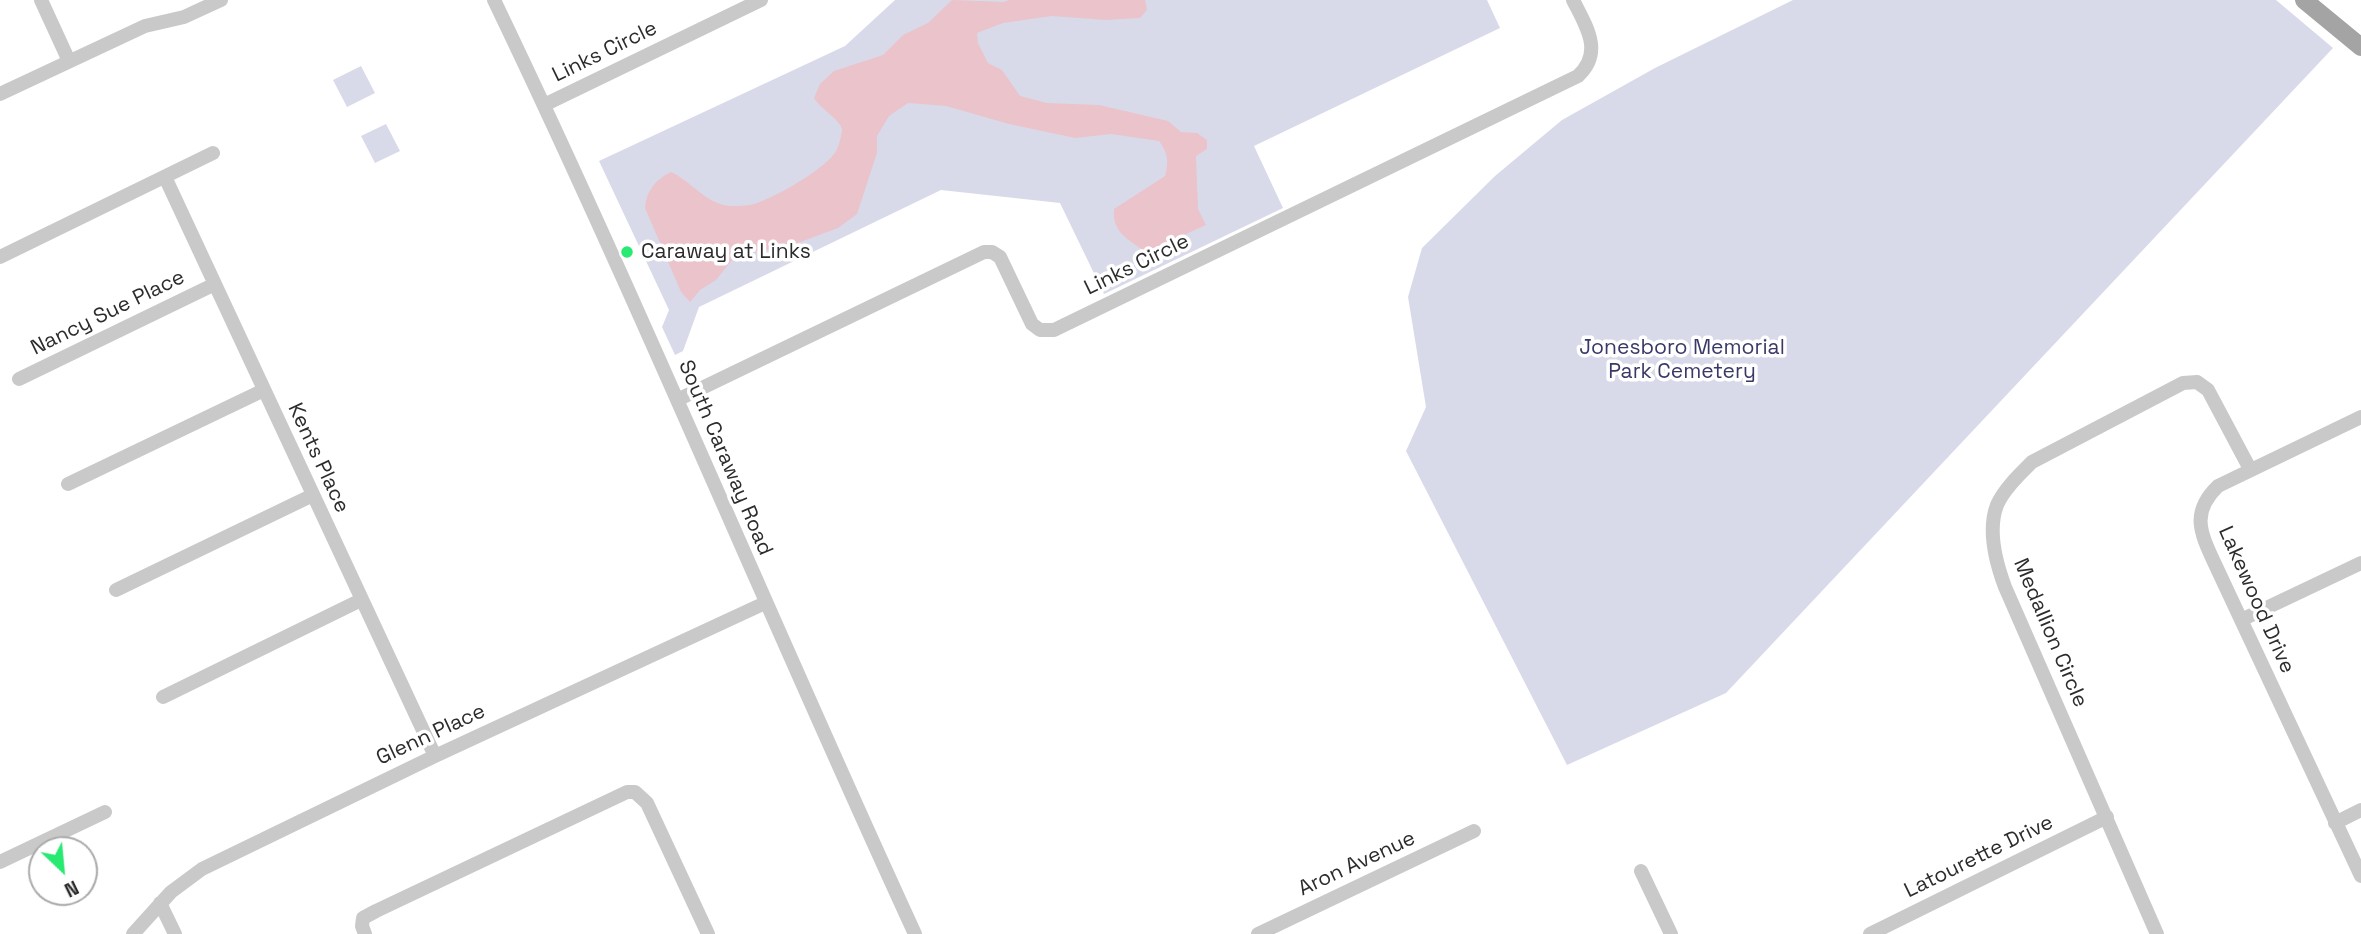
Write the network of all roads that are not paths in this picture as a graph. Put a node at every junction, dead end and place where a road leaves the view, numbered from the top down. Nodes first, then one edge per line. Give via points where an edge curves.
1 (41, 0) edge
2 (221, 0) edge
3 (494, 0) edge
4 (761, 0) edge
5 (2304, 0) edge
6 (1577, 1) edge
7 (197, 5) edge
8 (2361, 47) edge
9 (69, 61) junction
10 (0, 94) edge
11 (544, 104) junction
12 (214, 153) dead end
13 (165, 177) junction
14 (0, 257) edge
15 (215, 284) junction
16 (19, 379) dead end
17 (264, 390) junction
18 (677, 400) junction
19 (2361, 417) edge
20 (2250, 469) junction
21 (68, 484) dead end
22 (313, 495) junction
23 (2361, 563) edge
24 (116, 590) dead end
25 (361, 600) junction
26 (765, 603) junction
27 (2241, 620) junction
28 (163, 696) dead end
29 (435, 756) junction
30 (2361, 810) edge
31 (105, 812) dead end
32 (2107, 817) junction
33 (2335, 823) junction
34 (1474, 831) dead end
35 (0, 862) edge
36 (1641, 871) dead end
37 (2361, 876) edge
38 (160, 903) junction
39 (133, 934) edge
40 (175, 934) edge
41 (365, 934) edge
42 (708, 934) edge
43 (915, 934) edge
44 (1258, 934) edge
45 (1671, 934) edge
46 (1870, 934) edge
47 (2157, 934) edge

1 - 9 street
2 - 7 street
3 - 11 street, South Caraway Road
4 - 11 street, Links Circle
5 - 8 main road
6 - 18 street, Links Circle via 1593,47 1591,59 1578,76 1054,330 1040,330 1032,324 1000,257 984,252
7 - 9 street via 173,20 145,26
9 - 10 street
11 - 18 street, South Caraway Road
12 - 13 street
13 - 14 street
13 - 15 street, Kents Place
15 - 16 street, Nancy Sue Place
15 - 17 street, Kents Place
17 - 21 street
17 - 22 street, Kents Place
18 - 26 street, South Caraway Road
19 - 20 street, Lakewood Drive
20 - 27 street, Lakewood Drive via 2218,486 2205,501 2200,519 2201,533
20 - 32 street, Medallion Circle via 2208,390 2197,382 2183,383 2032,462 1997,506 1995,559
22 - 24 street
22 - 25 street, Kents Place
23 - 27 street
25 - 28 street
25 - 29 street, Kents Place
26 - 29 street, Glenn Place
26 - 43 street, South Caraway Road
27 - 33 street, Lakewood Drive
29 - 38 street, Glenn Place via 202,869
30 - 33 street
31 - 35 street
32 - 46 street, Latourette Drive
32 - 47 street, Medallion Circle
33 - 37 street, Lakewood Drive
34 - 44 street, Aron Avenue
36 - 45 street
38 - 39 street, Glenn Place
38 - 40 street
41 - 42 street via 363,918 627,792 635,792 647,803

